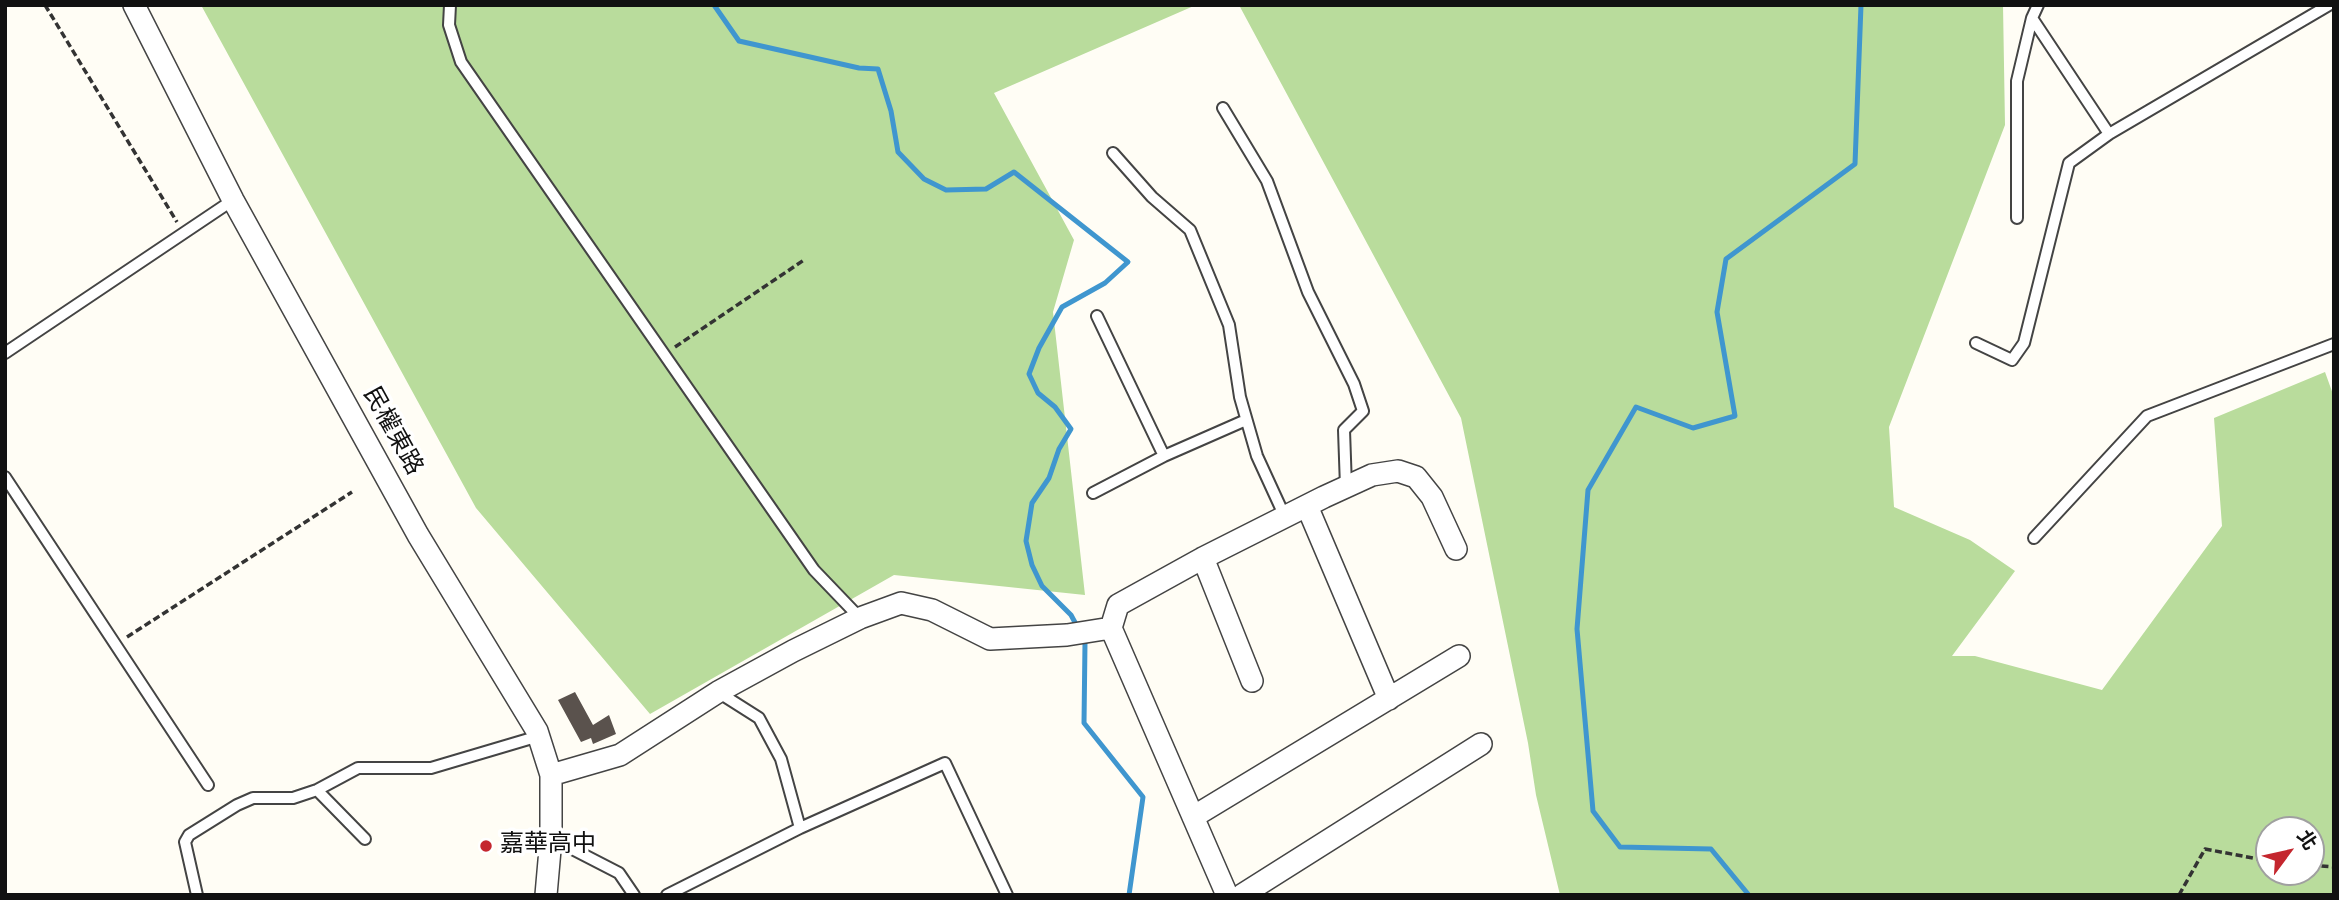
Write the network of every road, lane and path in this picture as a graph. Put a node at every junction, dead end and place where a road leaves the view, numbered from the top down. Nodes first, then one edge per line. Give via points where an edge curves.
1 (45, 5) edge
2 (134, 5) edge
3 (450, 5) edge
4 (2038, 5) edge
5 (2329, 5) edge
6 (2032, 18) junction
7 (1223, 108) dead end
8 (2109, 134) junction
9 (1113, 153) dead end
10 (233, 200) junction
11 (2017, 218) dead end
12 (184, 233) junction
13 (804, 260) dead end
14 (1097, 316) dead end
15 (1976, 343) dead end
16 (2334, 344) edge
17 (5, 353) edge
18 (664, 354) junction
19 (1246, 420) junction
20 (1164, 456) junction
21 (5, 477) edge
22 (1346, 487) junction
23 (352, 492) dead end
24 (1093, 493) dead end
25 (1307, 506) junction
26 (1285, 517) junction
27 (2034, 538) dead end
28 (1456, 549) dead end
29 (1203, 558) junction
30 (860, 618) junction
31 (1111, 628) junction
32 (116, 645) junction
33 (1459, 656) dead end
34 (1252, 681) dead end
35 (718, 692) junction
36 (1389, 699) junction
37 (539, 736) junction
38 (1480, 744) dead end
39 (551, 775) junction
40 (208, 785) dead end
41 (317, 790) junction
42 (1193, 817) junction
43 (800, 828) junction
44 (551, 838) junction
45 (365, 839) dead end
46 (2255, 858) edge
47 (197, 895) edge
48 (546, 895) edge
49 (634, 895) edge
50 (667, 895) edge
51 (1007, 895) edge
52 (1227, 895) edge
53 (1242, 895) edge
54 (2179, 895) edge

1 - 12 path
2 - 10 street, 民權東路
3 - 18 lane via 449,25 461,62
4 - 6 lane
5 - 8 lane
6 - 8 lane
6 - 11 lane via 2017,81
7 - 22 lane via 1268,181 1308,292 1363,411 1344,430
8 - 15 lane via 2069,163 2024,343 2012,360
9 - 19 lane via 1152,197 1190,230 1229,325
10 - 12 lane
10 - 37 street, 民權東路 via 418,535
12 - 17 lane
13 - 18 path
14 - 20 lane
16 - 27 lane via 2147,416
18 - 30 lane via 814,570
19 - 20 lane
19 - 26 lane
20 - 24 lane
21 - 32 lane
22 - 25 street
22 - 28 street via 1372,475 1398,471 1416,477 1432,497
23 - 32 path
25 - 26 street
25 - 36 street
26 - 29 street
29 - 31 street via 1118,605
29 - 34 street
30 - 31 street via 901,603 932,610 990,639
30 - 35 street
31 - 42 street
32 - 40 lane
33 - 36 street
35 - 39 street via 620,755
35 - 43 lane via 759,718 781,759
36 - 42 street
37 - 39 street, 民權東路
37 - 41 lane via 431,768 358,768
38 - 53 street
39 - 44 street, 民權東路
41 - 45 lane
41 - 47 lane via 293,798 253,798 189,835 185,842
42 - 52 street
43 - 50 lane
43 - 51 lane via 945,763
44 - 48 street, 民權東路
44 - 49 lane via 619,873
46 - 54 path via 2205,849

